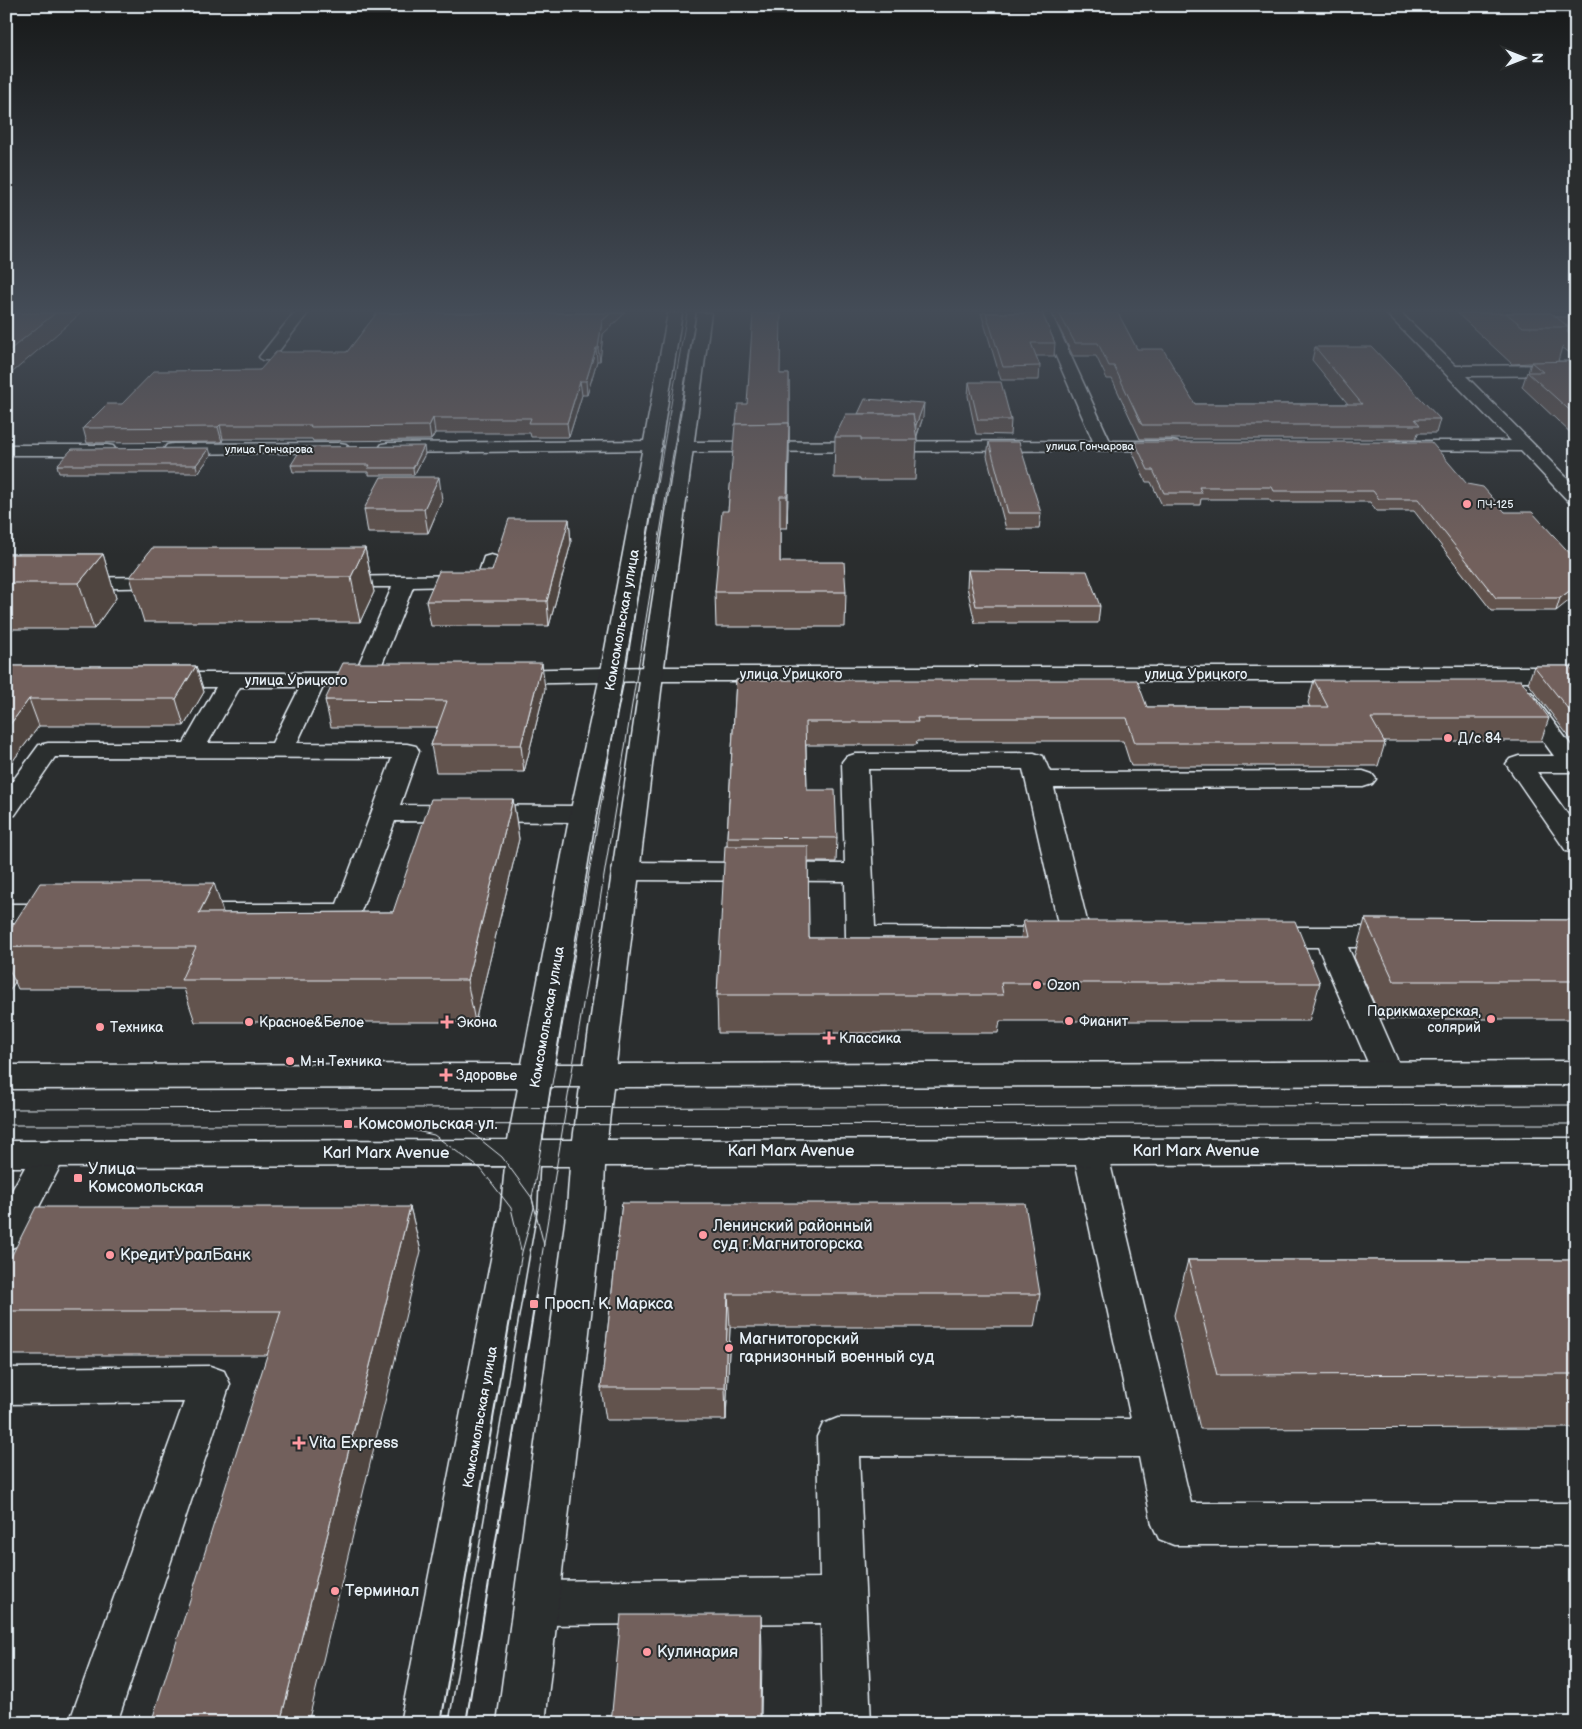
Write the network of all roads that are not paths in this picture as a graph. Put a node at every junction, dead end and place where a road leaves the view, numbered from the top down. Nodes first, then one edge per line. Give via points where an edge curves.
1 (662, 394) edge
2 (693, 394) edge
3 (1080, 394) edge
4 (1474, 394) edge
5 (653, 446) junction
6 (1104, 446) junction
7 (1192, 446) edge
8 (1379, 446) edge
9 (1525, 446) junction
10 (686, 447) junction
11 (6, 450) edge
12 (124, 450) edge
13 (154, 450) edge
14 (1576, 498) edge
15 (490, 561) dead end
16 (405, 581) junction
17 (315, 582) edge
18 (186, 583) edge
19 (6, 584) edge
20 (652, 674) junction
21 (1506, 674) junction
22 (1576, 674) edge
23 (612, 676) junction
24 (480, 678) edge
25 (144, 680) edge
26 (232, 680) junction
27 (315, 680) junction
28 (364, 680) junction
29 (393, 680) edge
30 (192, 750) junction
31 (281, 751) junction
32 (1574, 764) edge
33 (1039, 780) junction
34 (1363, 780) dead end
35 (6, 809) edge
36 (384, 814) junction
37 (583, 814) junction
38 (1576, 845) edge
39 (626, 871) junction
40 (860, 873) junction
41 (6, 913) edge
42 (84, 913) edge
43 (162, 913) edge
44 (1076, 937) junction
45 (1105, 937) edge
46 (1241, 937) edge
47 (1329, 937) junction
48 (1428, 937) edge
49 (1387, 1073) junction
50 (1576, 1073) edge
51 (599, 1074) junction
52 (536, 1075) junction
53 (6, 1077) edge
54 (588, 1151) junction
55 (1090, 1151) junction
56 (1576, 1151) edge
57 (523, 1152) junction
58 (6, 1154) edge
59 (50, 1154) junction
60 (6, 1235) edge
61 (6, 1386) edge
62 (1156, 1438) junction
63 (1576, 1524) edge
64 (844, 1600) junction
65 (535, 1603) junction
66 (93, 1723) edge
67 (424, 1723) edge
68 (521, 1723) edge
69 (847, 1723) edge

1 - 5 main road, Комсомольская улица
2 - 10 main road
3 - 6 main road
4 - 9 main road
5 - 13 main road, улица Гончарова
5 - 23 main road, Комсомольская улица
6 - 7 main road, улица Гончарова
6 - 10 main road, улица Гончарова
8 - 9 main road
9 - 14 main road
10 - 20 main road
11 - 12 main road
15 - 16 main road via 488,581
16 - 17 main road
16 - 28 main road
18 - 19 main road
20 - 21 main road, улица Урицкого
20 - 23 main road, улица Урицкого
20 - 39 main road
21 - 22 main road, улица Урицкого
21 - 32 main road
23 - 24 main road, улица Урицкого
23 - 37 main road, Комсомольская улица
25 - 26 main road, улица Урицкого
26 - 27 main road, улица Урицкого
26 - 30 main road
27 - 28 main road, улица Урицкого
27 - 31 main road
28 - 29 main road, улица Урицкого
30 - 31 main road
30 - 35 main road via 48,750
31 - 36 main road via 407,751
32 - 38 main road via 1519,764
33 - 34 main road
33 - 40 main road via 1034,761 856,762
33 - 44 main road
36 - 37 main road
36 - 43 main road via 348,913
37 - 52 main road, Комсомольская улица
39 - 40 main road
39 - 51 main road
40 - 44 main road via 862,937
41 - 42 main road
44 - 45 main road
46 - 47 main road
47 - 48 main road
47 - 49 main road
49 - 50 main road
49 - 51 main road
51 - 52 main road
51 - 54 main road
52 - 53 main road
52 - 57 main road, Комсомольская улица
54 - 55 main road, Karl Marx Avenue
54 - 57 main road, Karl Marx Avenue
54 - 65 main road via 584,1218
55 - 56 main road, Karl Marx Avenue
55 - 62 main road
57 - 59 main road, Karl Marx Avenue
57 - 67 main road, Комсомольская улица via 519,1208
58 - 59 main road, Karl Marx Avenue
59 - 60 main road
61 - 66 main road via 210,1384
62 - 63 main road via 1174,1524
62 - 64 main road via 838,1437
64 - 65 main road
64 - 69 main road
65 - 68 main road

